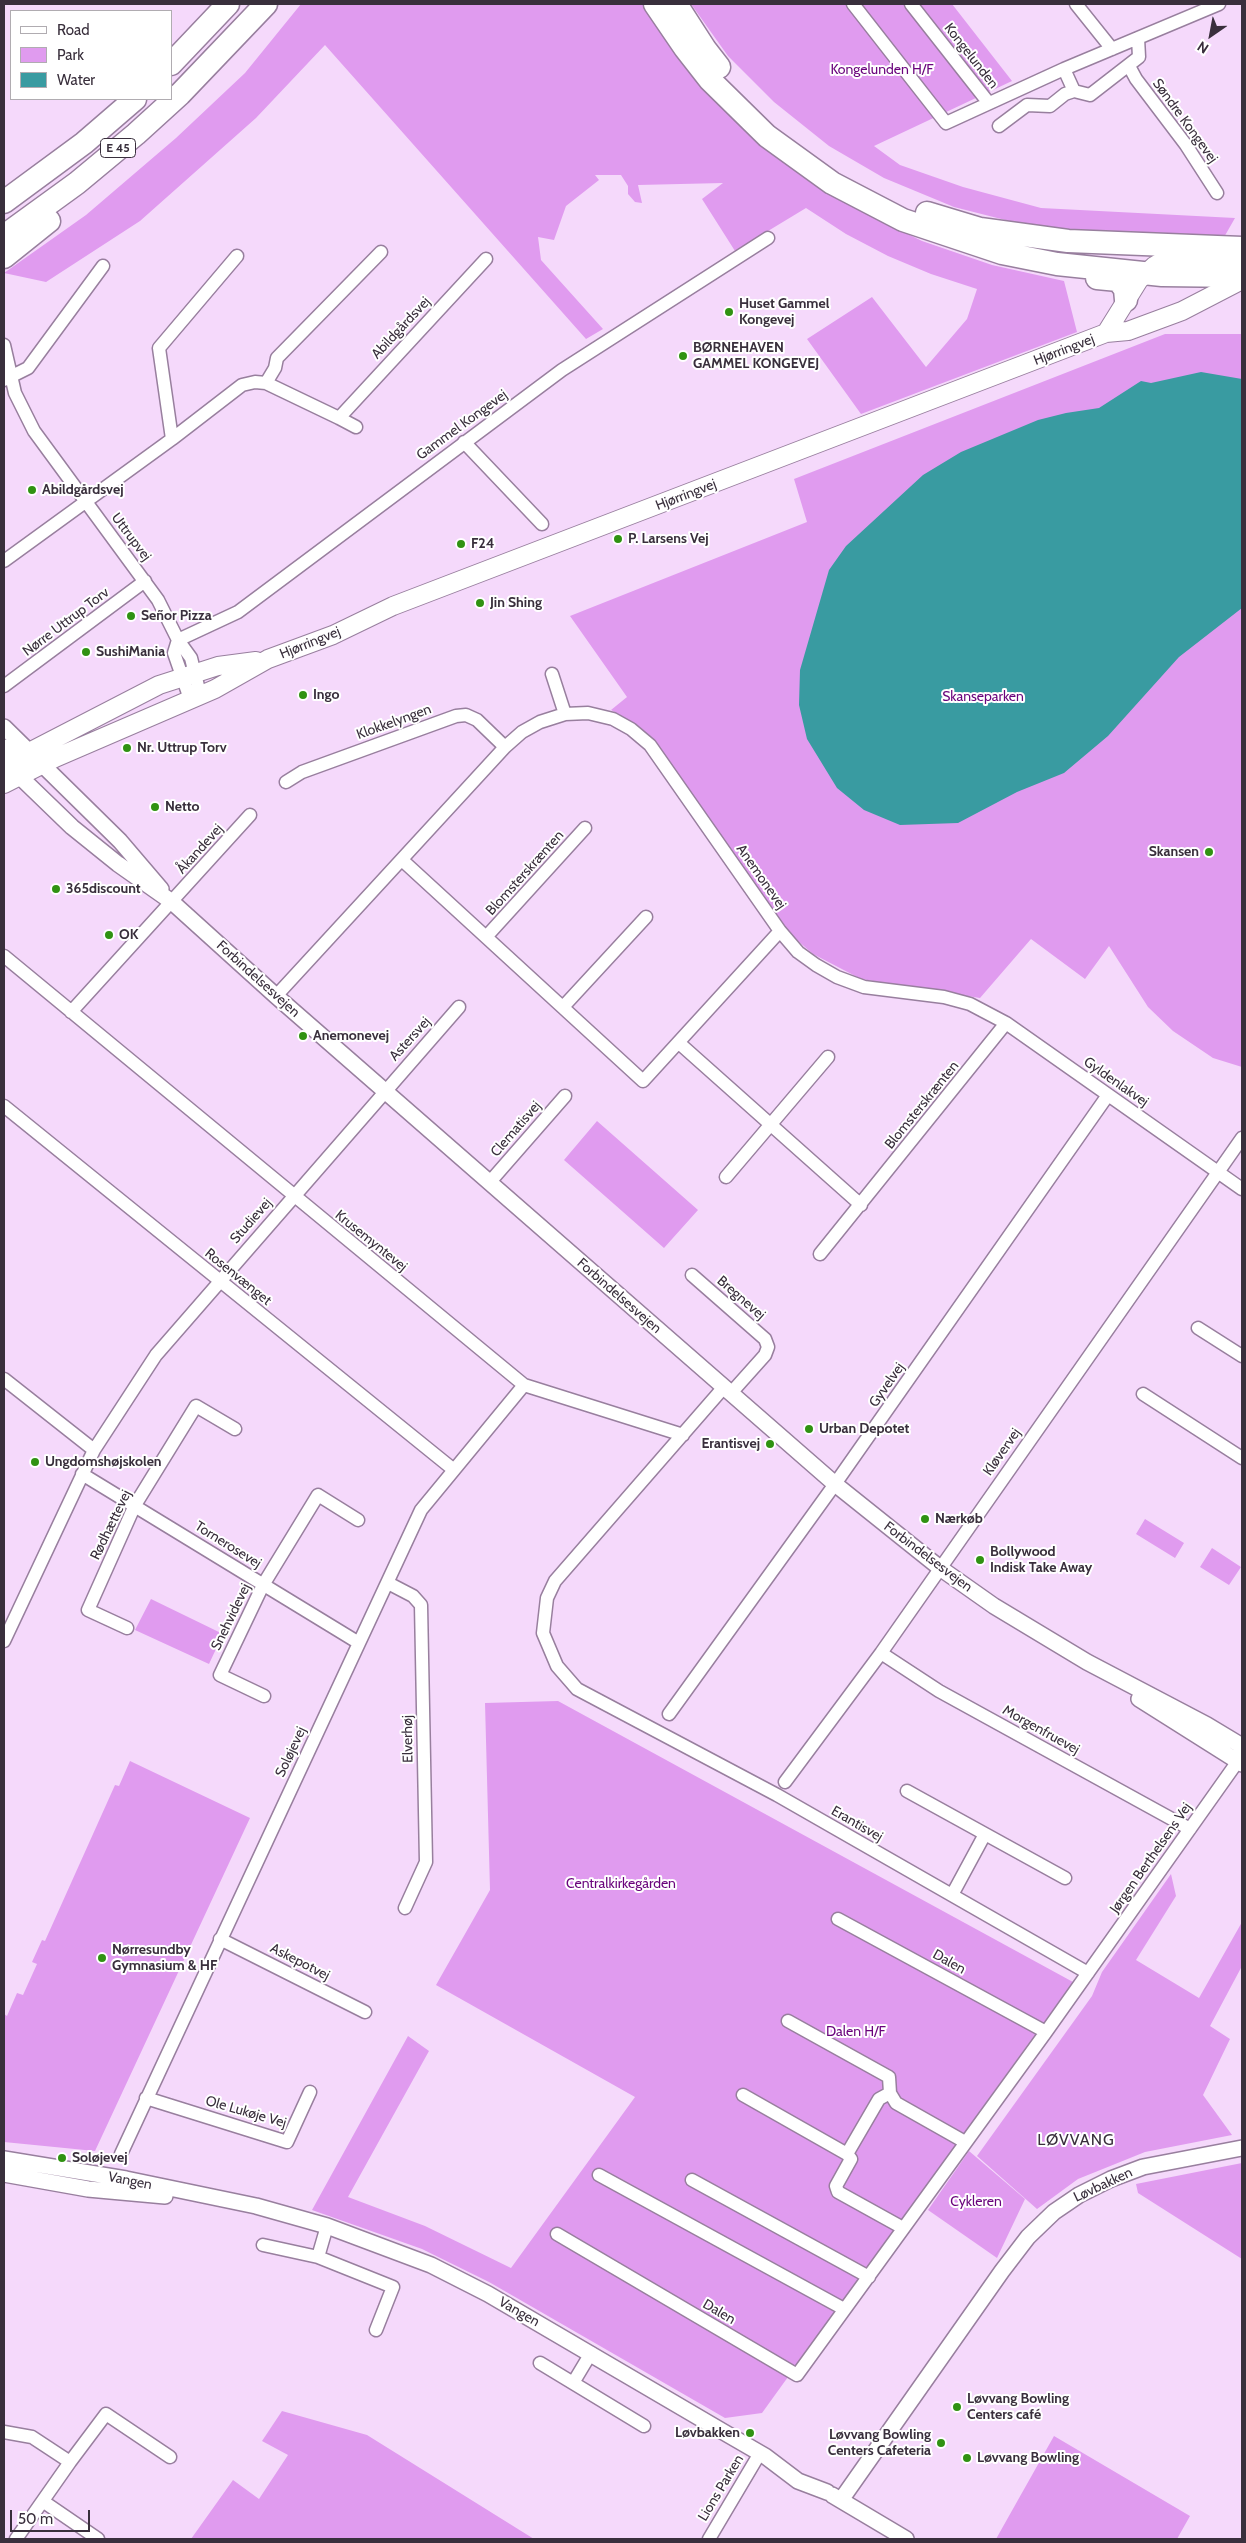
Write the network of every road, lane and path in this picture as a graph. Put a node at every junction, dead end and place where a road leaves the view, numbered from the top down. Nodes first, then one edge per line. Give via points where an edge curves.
1 (228, 4) edge
2 (266, 4) edge
3 (656, 4) edge
4 (676, 4) edge
5 (853, 4) edge
6 (911, 4) edge
7 (1076, 4) edge
8 (1219, 4) edge
9 (1138, 38) junction
10 (1112, 49) junction
11 (224, 50) junction
12 (172, 63) edge
13 (1129, 66) junction
14 (1064, 69) junction
15 (1074, 91) junction
16 (134, 100) edge
17 (988, 102) junction
18 (999, 126) dead end
19 (84, 143) junction
20 (4, 192) edge
21 (1217, 192) dead end
22 (4, 202) edge
23 (4, 236) edge
24 (768, 238) dead end
25 (1242, 248) edge
26 (381, 252) dead end
27 (1002, 253) junction
28 (237, 256) dead end
29 (4, 257) edge
30 (1242, 257) edge
31 (486, 259) dead end
32 (103, 266) dead end
33 (1145, 273) junction
34 (1242, 278) edge
35 (1126, 300) junction
36 (1106, 334) junction
37 (4, 345) edge
38 (7, 378) edge
39 (266, 383) junction
40 (339, 418) junction
41 (356, 427) dead end
42 (172, 439) junction
43 (464, 442) junction
44 (86, 502) junction
45 (542, 524) dead end
46 (4, 561) edge
47 (145, 581) junction
48 (178, 640) junction
49 (268, 659) junction
50 (552, 674) dead end
51 (189, 675) junction
52 (4, 686) edge
53 (195, 697) junction
54 (565, 714) junction
55 (4, 727) edge
56 (505, 747) junction
57 (19, 763) edge
58 (286, 782) dead end
59 (4, 784) edge
60 (250, 815) dead end
61 (585, 828) dead end
62 (124, 846) junction
63 (402, 860) junction
64 (118, 864) junction
65 (172, 902) junction
66 (646, 916) dead end
67 (780, 931) junction
68 (486, 937) junction
69 (4, 956) edge
70 (276, 996) junction
71 (970, 1004) joint
72 (458, 1007) dead end
73 (563, 1007) junction
74 (71, 1012) junction
75 (1006, 1023) junction
76 (679, 1042) junction
77 (828, 1057) dead end
78 (384, 1090) junction
79 (1108, 1095) junction
80 (565, 1096) dead end
81 (4, 1106) edge
82 (770, 1124) junction
83 (1242, 1138) edge
84 (1218, 1172) junction
85 (726, 1177) dead end
86 (489, 1183) junction
87 (1242, 1189) edge
88 (293, 1196) junction
89 (861, 1205) junction
90 (820, 1254) dead end
91 (692, 1275) dead end
92 (219, 1281) junction
93 (1198, 1328) dead end
94 (1242, 1356) edge
95 (4, 1378) edge
96 (524, 1385) junction
97 (727, 1390) junction
98 (1143, 1394) dead end
99 (235, 1429) dead end
100 (683, 1435) junction
101 (94, 1450) junction
102 (1242, 1458) edge
103 (454, 1470) junction
104 (82, 1474) junction
105 (835, 1484) junction
106 (135, 1505) junction
107 (358, 1520) dead end
108 (940, 1568) junction
109 (388, 1583) junction
110 (263, 1585) junction
111 (127, 1628) dead end
112 (4, 1641) edge
113 (359, 1643) junction
114 (881, 1653) junction
115 (264, 1696) dead end
116 (669, 1714) dead end
117 (1241, 1753) edge
118 (785, 1782) dead end
119 (907, 1791) dead end
120 (1190, 1829) junction
121 (985, 1834) junction
122 (1065, 1878) dead end
123 (952, 1895) junction
124 (405, 1908) dead end
125 (838, 1919) dead end
126 (220, 1939) junction
127 (1088, 1973) junction
128 (366, 2012) dead end
129 (788, 2021) dead end
130 (1046, 2032) junction
131 (310, 2092) dead end
132 (890, 2093) junction
133 (744, 2095) dead end
134 (146, 2098) junction
135 (965, 2142) junction
136 (1242, 2148) edge
137 (121, 2154) dead end
138 (847, 2154) junction
139 (4, 2159) edge
140 (4, 2174) edge
141 (599, 2175) dead end
142 (692, 2180) dead end
143 (256, 2206) junction
144 (327, 2226) junction
145 (903, 2228) junction
146 (557, 2234) dead end
147 (263, 2244) dead end
148 (318, 2257) junction
149 (868, 2277) junction
150 (844, 2309) junction
151 (376, 2330) dead end
152 (591, 2353) junction
153 (540, 2363) dead end
154 (573, 2382) junction
155 (644, 2426) dead end
156 (4, 2432) edge
157 (762, 2454) junction
158 (170, 2457) dead end
159 (70, 2462) junction
160 (841, 2500) junction
161 (44, 2502) junction
162 (16, 2539) edge
163 (98, 2539) edge
164 (709, 2539) edge
165 (906, 2539) edge

1 - 12 highway
2 - 11 highway, E 45
3 - 27 highway via 710,80 738,109 799,161 839,187 904,220
4 - 25 highway via 705,49 760,112 826,164 900,204 980,229 1030,237
5 - 17 street via 946,123
6 - 17 street, Kongelunden
7 - 10 street
8 - 9 street
9 - 10 street
9 - 13 street via 1139,57
10 - 14 street
11 - 23 highway, E 45 via 136,134
11 - 29 highway via 144,143
13 - 15 street via 1090,95
13 - 21 street, Søndre Kongevej
14 - 15 street
14 - 17 street
15 - 18 street via 1050,106 1027,105
16 - 19 highway, E 45
19 - 20 highway
19 - 22 highway, E 45
24 - 43 street, Gammel Kongevej via 562,370
26 - 39 street via 277,358
27 - 33 highway via 1057,264
27 - 35 highway via 1028,264 1085,277 1118,280 1125,289
28 - 42 street via 160,348
30 - 33 main road via 1164,260
31 - 40 street, Abildgårdsvej
32 - 38 street via 28,368
33 - 34 highway
33 - 35 main road, Hjørringvej
34 - 36 main road, Hjørringvej via 1182,311 1128,332
35 - 36 main road, Hjørringvej
36 - 49 main road, Hjørringvej via 392,606 333,635
37 - 38 street, Uttrupvej
38 - 44 street, Uttrupvej via 34,431
39 - 40 street
39 - 42 street via 242,385
40 - 41 street
42 - 44 street
43 - 45 street
43 - 48 street, Gammel Kongevej via 238,612
44 - 46 street
44 - 47 street, Uttrupvej
47 - 48 street, Uttrupvej
47 - 52 street, Nørre Uttrup Torv
48 - 51 street, Uttrupvej via 186,649
49 - 51 main road, Hjørringvej via 218,666
49 - 53 main road, Hjørringvej
50 - 54 street
51 - 53 street, Uttrupvej
51 - 57 main road, Hjørringvej via 124,702
53 - 57 main road, Hjørringvej
54 - 56 street, Anemonevej via 540,722
54 - 67 street, Anemonevej via 588,713 613,720 650,744
55 - 57 street
56 - 58 street, Klokkelyngen via 477,720 466,715 456,716 302,772
56 - 63 street, Anemonevej
57 - 59 main road, Hjørringvej
57 - 62 street, Forbindelsesvejen
57 - 64 street, Forbindelsesvejen via 72,827
60 - 65 street, Åkandevej
61 - 68 street, Blomsterskrænten
62 - 64 street
62 - 65 street, Forbindelsesvejen
63 - 68 street, Blomsterskrænten
63 - 70 street, Anemonevej
64 - 65 street, Forbindelsesvejen
65 - 70 street, Forbindelsesvejen
65 - 74 street
66 - 73 street
67 - 71 street, Anemonevej via 798,952 837,977 864,987 944,997
67 - 76 street, Blomsterskrænten
68 - 73 street, Blomsterskrænten
69 - 74 street, Krusemyntevej
70 - 78 street, Forbindelsesvejen
71 - 75 street, Gyldenlakvej
72 - 78 street, Astersvej
73 - 76 street, Blomsterskrænten via 643,1081
74 - 88 street, Krusemyntevej
75 - 79 street, Gyldenlakvej
75 - 89 street, Blomsterskrænten
76 - 82 street
77 - 82 street
78 - 86 street, Forbindelsesvejen
78 - 88 street, Studievej
79 - 84 street, Gyldenlakvej
79 - 105 street, Gyvelvej
80 - 86 street, Clematisvej
81 - 92 street, Rosenvænget
82 - 85 street
82 - 89 street
83 - 84 street, Kløvervej
84 - 87 street, Gyldenlakvej
84 - 108 street, Kløvervej
86 - 97 street, Forbindelsesvejen
88 - 92 street, Studievej
88 - 96 street, Krusemyntevej
89 - 90 street, Blomsterskrænten
91 - 97 street, Bregnevej via 765,1338 768,1347 765,1355
92 - 101 street, Studievej via 156,1355
92 - 103 street, Rosenvænget
93 - 94 street
95 - 101 street
96 - 100 street, Krusemyntevej
96 - 103 street, Soløjevej
97 - 100 street, Erantisvej
97 - 105 street, Forbindelsesvejen
98 - 102 street
99 - 106 street, Rødhættevej via 196,1406
100 - 123 street, Erantisvej via 555,1580 547,1598 543,1633 557,1666 577,1689 777,1795
101 - 104 street, Studievej
103 - 109 street, Soløjevej via 421,1510
104 - 106 street, Tornerosevej
104 - 112 street, Studievej
105 - 108 street, Forbindelsesvejen
105 - 116 street, Gyvelvej
106 - 110 street, Tornerosevej
106 - 111 street, Rødhættevej via 88,1610
107 - 110 street, Snehvidevej via 318,1495
108 - 114 street, Kløvervej
108 - 117 street, Forbindelsesvejen via 994,1606 1087,1662 1207,1725
109 - 113 street, Soløjevej
109 - 124 street, Elverhøj via 413,1596 421,1606 426,1862
110 - 113 street, Tornerosevej
110 - 115 street, Snehvidevej via 220,1675
113 - 126 street, Soløjevej
114 - 118 street, Kløvervej
114 - 120 street, Morgenfruevej via 939,1691
117 - 120 street, Jørgen Berthelsens Vej
119 - 121 street
120 - 127 street, Jørgen Berthelsens Vej
121 - 122 street
121 - 123 street
123 - 127 street, Erantisvej
125 - 130 street, Dalen
126 - 128 street, Askepotvej
126 - 134 street, Soløjevej
127 - 130 street, Dalen
129 - 132 street via 890,2077
130 - 135 street, Dalen
131 - 134 street, Ole Lukøje Vej via 287,2142
132 - 135 street via 896,2103
132 - 138 street via 879,2099
133 - 138 street
134 - 137 street, Soløjevej
135 - 145 street, Dalen
136 - 160 street, Løvbakken via 1144,2167 1079,2194 1054,2212 1028,2237 1002,2270
138 - 145 street via 851,2159 836,2186 838,2192
139 - 143 street, Vangen via 126,2179
140 - 143 street, Vangen via 88,2189
141 - 150 street
142 - 149 street
143 - 144 street, Vangen
144 - 148 street
144 - 152 street, Vangen via 431,2265
145 - 149 street, Dalen
146 - 150 street, Dalen via 797,2375
147 - 148 street
148 - 151 street via 393,2287
149 - 150 street, Dalen
152 - 154 street
152 - 157 street, Vangen
153 - 154 street
154 - 155 street
156 - 159 street via 32,2437
157 - 160 street, Vangen via 793,2467
157 - 164 street, Lions Parken
158 - 159 street via 106,2414
159 - 161 street
160 - 165 street, Vangen
161 - 162 street
161 - 163 street

